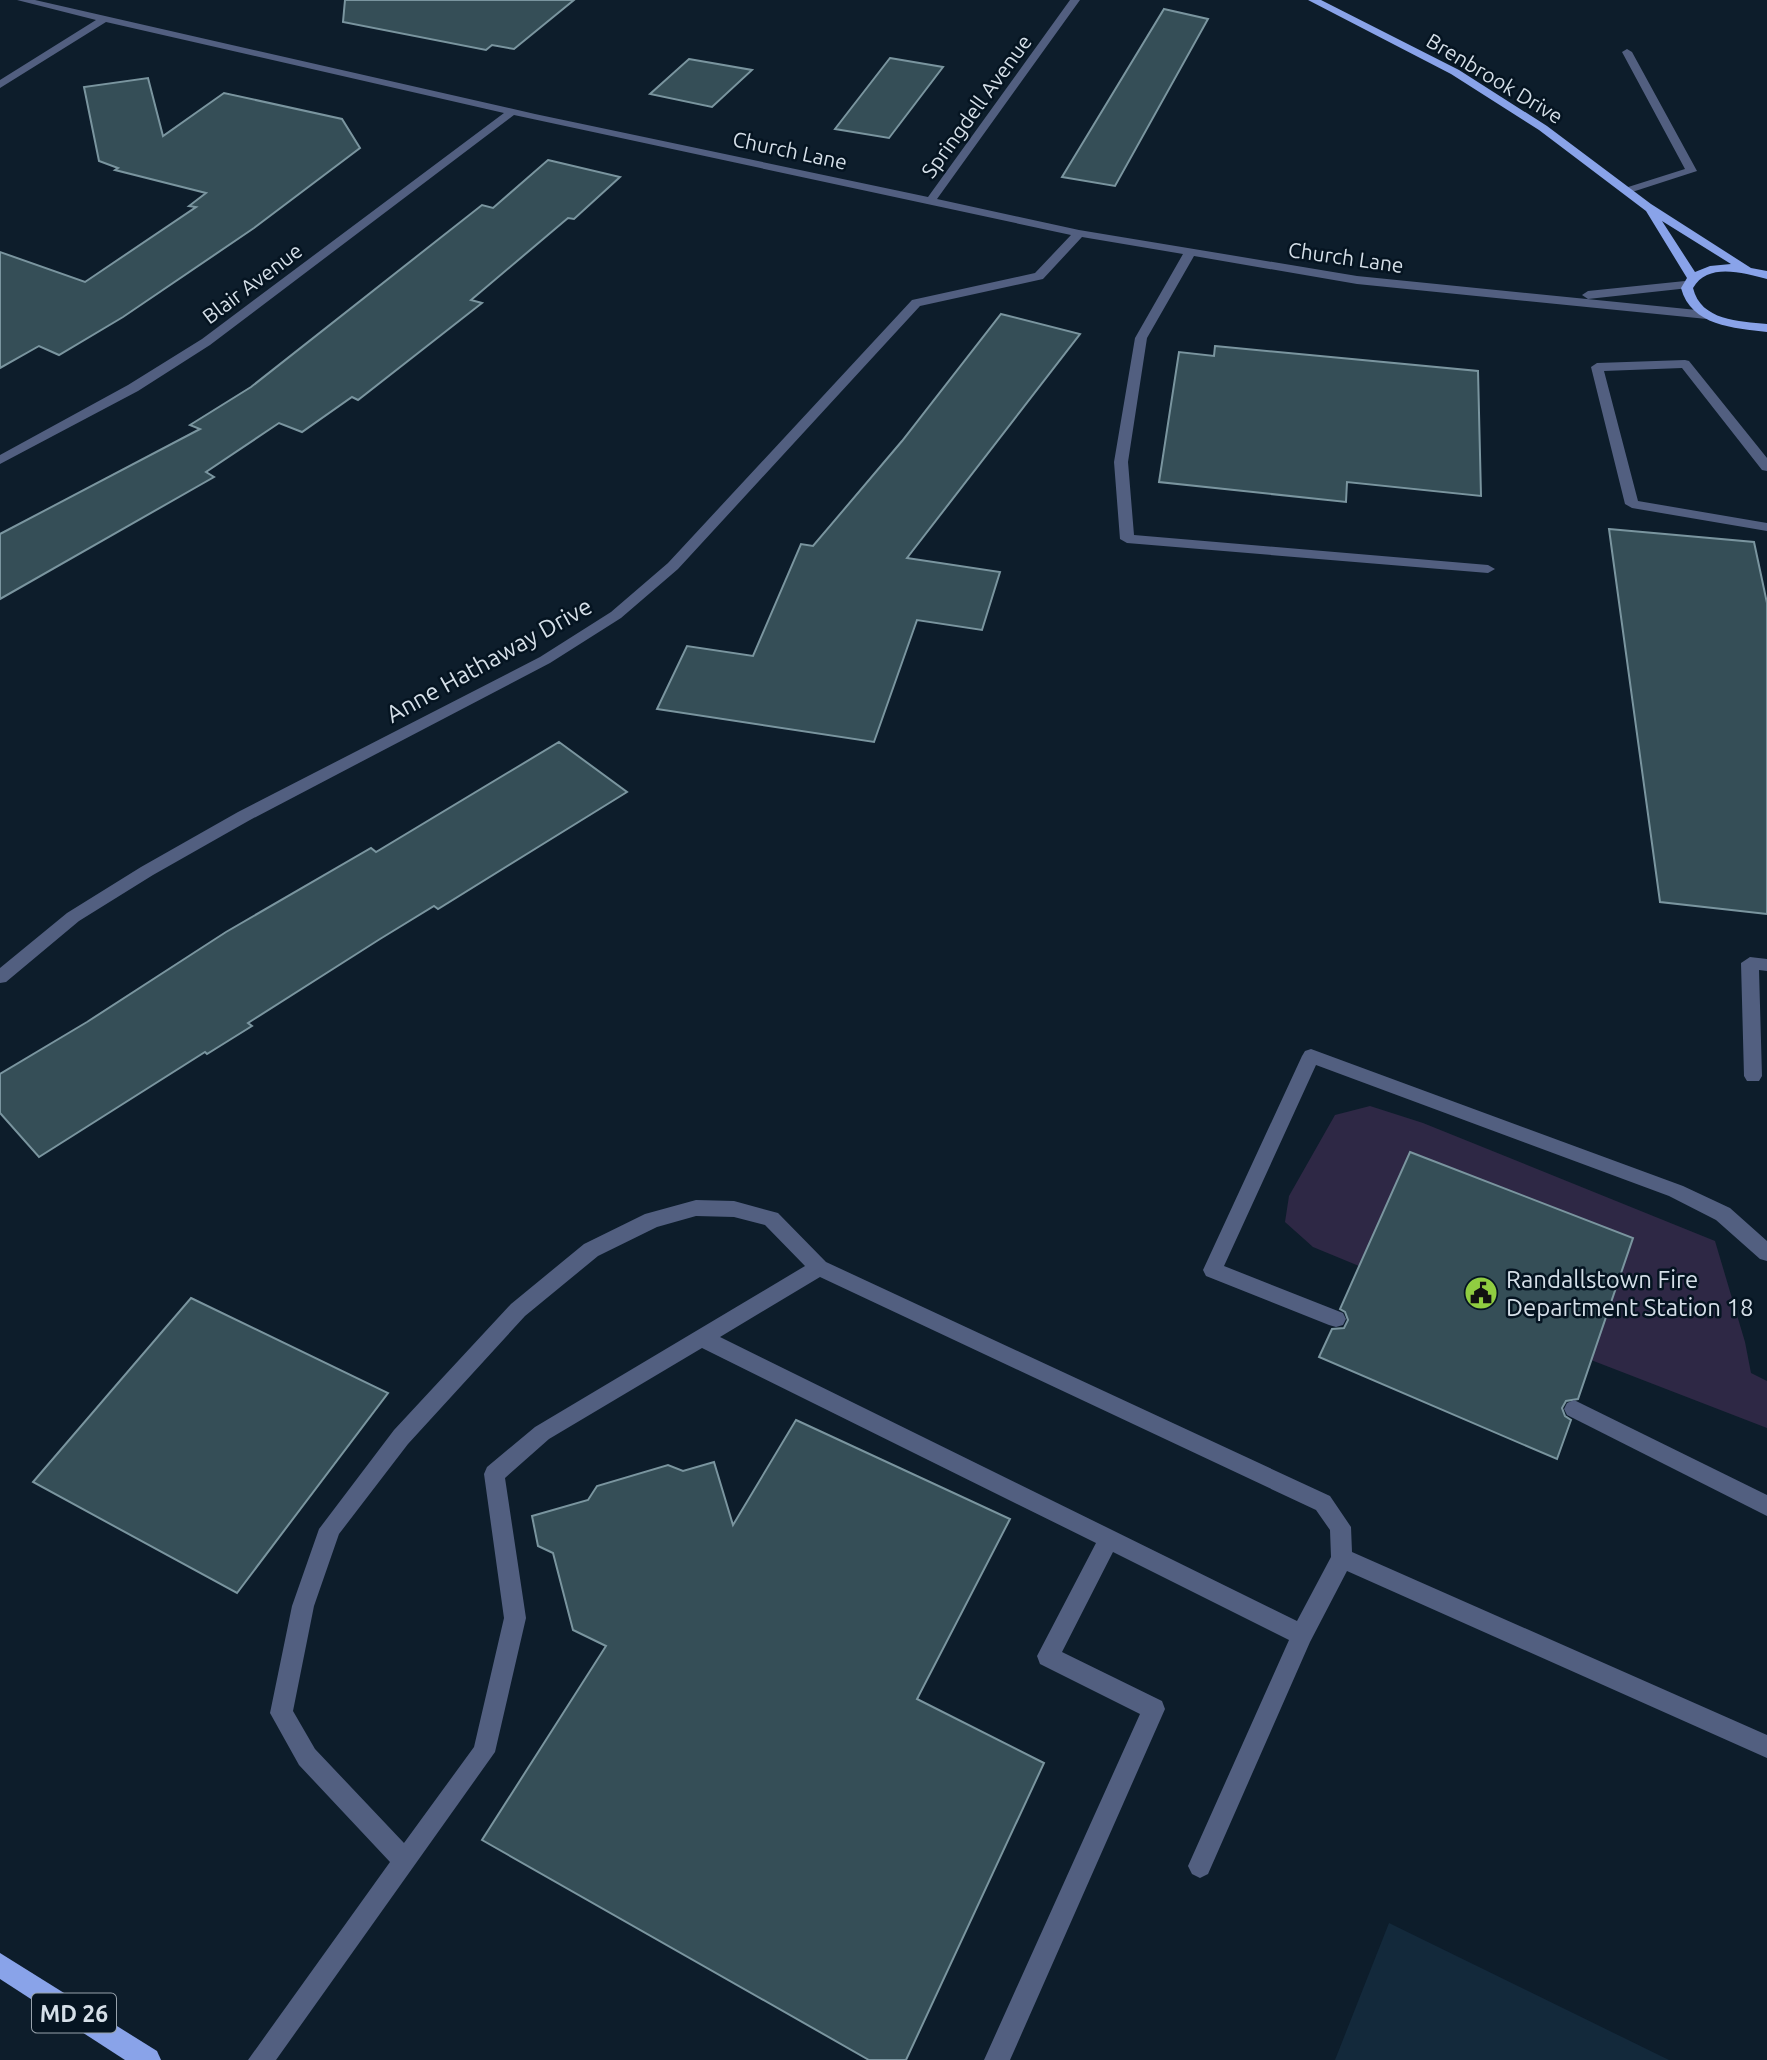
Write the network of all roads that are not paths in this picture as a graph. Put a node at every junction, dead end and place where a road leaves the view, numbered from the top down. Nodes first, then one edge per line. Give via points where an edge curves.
1 (22, 0) edge
2 (1075, 0) edge
3 (1313, 0) edge
4 (103, 20) junction
5 (1628, 52) dead end
6 (0, 85) edge
7 (512, 112) junction
8 (1629, 190) junction
9 (932, 200) junction
10 (1647, 206) junction
11 (1079, 233) junction
12 (1190, 252) junction
13 (1746, 269) junction
14 (1767, 275) edge
15 (1688, 281) junction
16 (1557, 299) junction
17 (1707, 316) junction
18 (1749, 327) junction
19 (1767, 328) edge
20 (1767, 339) edge
21 (0, 460) edge
22 (1767, 467) edge
23 (1767, 527) edge
24 (1488, 569) dead end
25 (1767, 965) edge
26 (0, 977) edge
27 (1753, 1076) dead end
28 (1767, 1253) edge
29 (819, 1268) junction
30 (1336, 1319) dead end
31 (702, 1338) junction
32 (1574, 1409) dead end
33 (1767, 1506) edge
34 (1110, 1539) junction
35 (1342, 1558) junction
36 (1302, 1635) junction
37 (1767, 1747) edge
38 (405, 1861) junction
39 (1200, 1866) dead end
40 (0, 1965) edge
41 (148, 2060) edge
42 (261, 2060) edge
43 (997, 2060) edge

1 - 4 street, Church Lane
2 - 9 street, Springdell Avenue
3 - 8 main road, Brenbrook Drive via 1455,72
4 - 6 street
4 - 7 street, Church Lane
5 - 8 street via 1691,171
7 - 9 street, Church Lane
7 - 21 street, Blair Avenue via 206,342 133,388
8 - 10 main road, Brenbrook Drive
9 - 11 street, Church Lane
10 - 13 main road, Brenbrook Drive
10 - 15 main road, Brenbrook Drive
11 - 12 street, Church Lane
11 - 26 street, Anne Hathaway Drive via 1039,276 916,303 673,566 616,615 545,660 146,871 74,917
12 - 16 street, Church Lane via 1462,293
12 - 24 street via 1141,338 1121,462 1127,539
13 - 14 main road
13 - 15 main road via 1714,269
15 - 16 street, Church Lane
15 - 17 main road, Brenbrook Drive via 1688,300
16 - 17 street, Church Lane
17 - 18 main road
18 - 19 main road
18 - 20 main road
22 - 23 street via 1685,364 1597,367 1632,504
25 - 27 street via 1750,963
28 - 30 street via 1723,1214 1676,1191 1311,1056 1213,1270
29 - 31 street
29 - 35 street via 1323,1503 1340,1527
29 - 38 street via 771,1219 734,1209 696,1208 652,1220 591,1251 517,1310 401,1437 330,1529 303,1606 281,1713 307,1757
31 - 34 street
31 - 38 street via 542,1433 494,1474 515,1618 484,1752
32 - 33 street
34 - 36 street
34 - 43 street via 1048,1656 1154,1709
35 - 36 street
35 - 37 street
36 - 39 street
38 - 42 street
40 - 41 main road, MD 26

